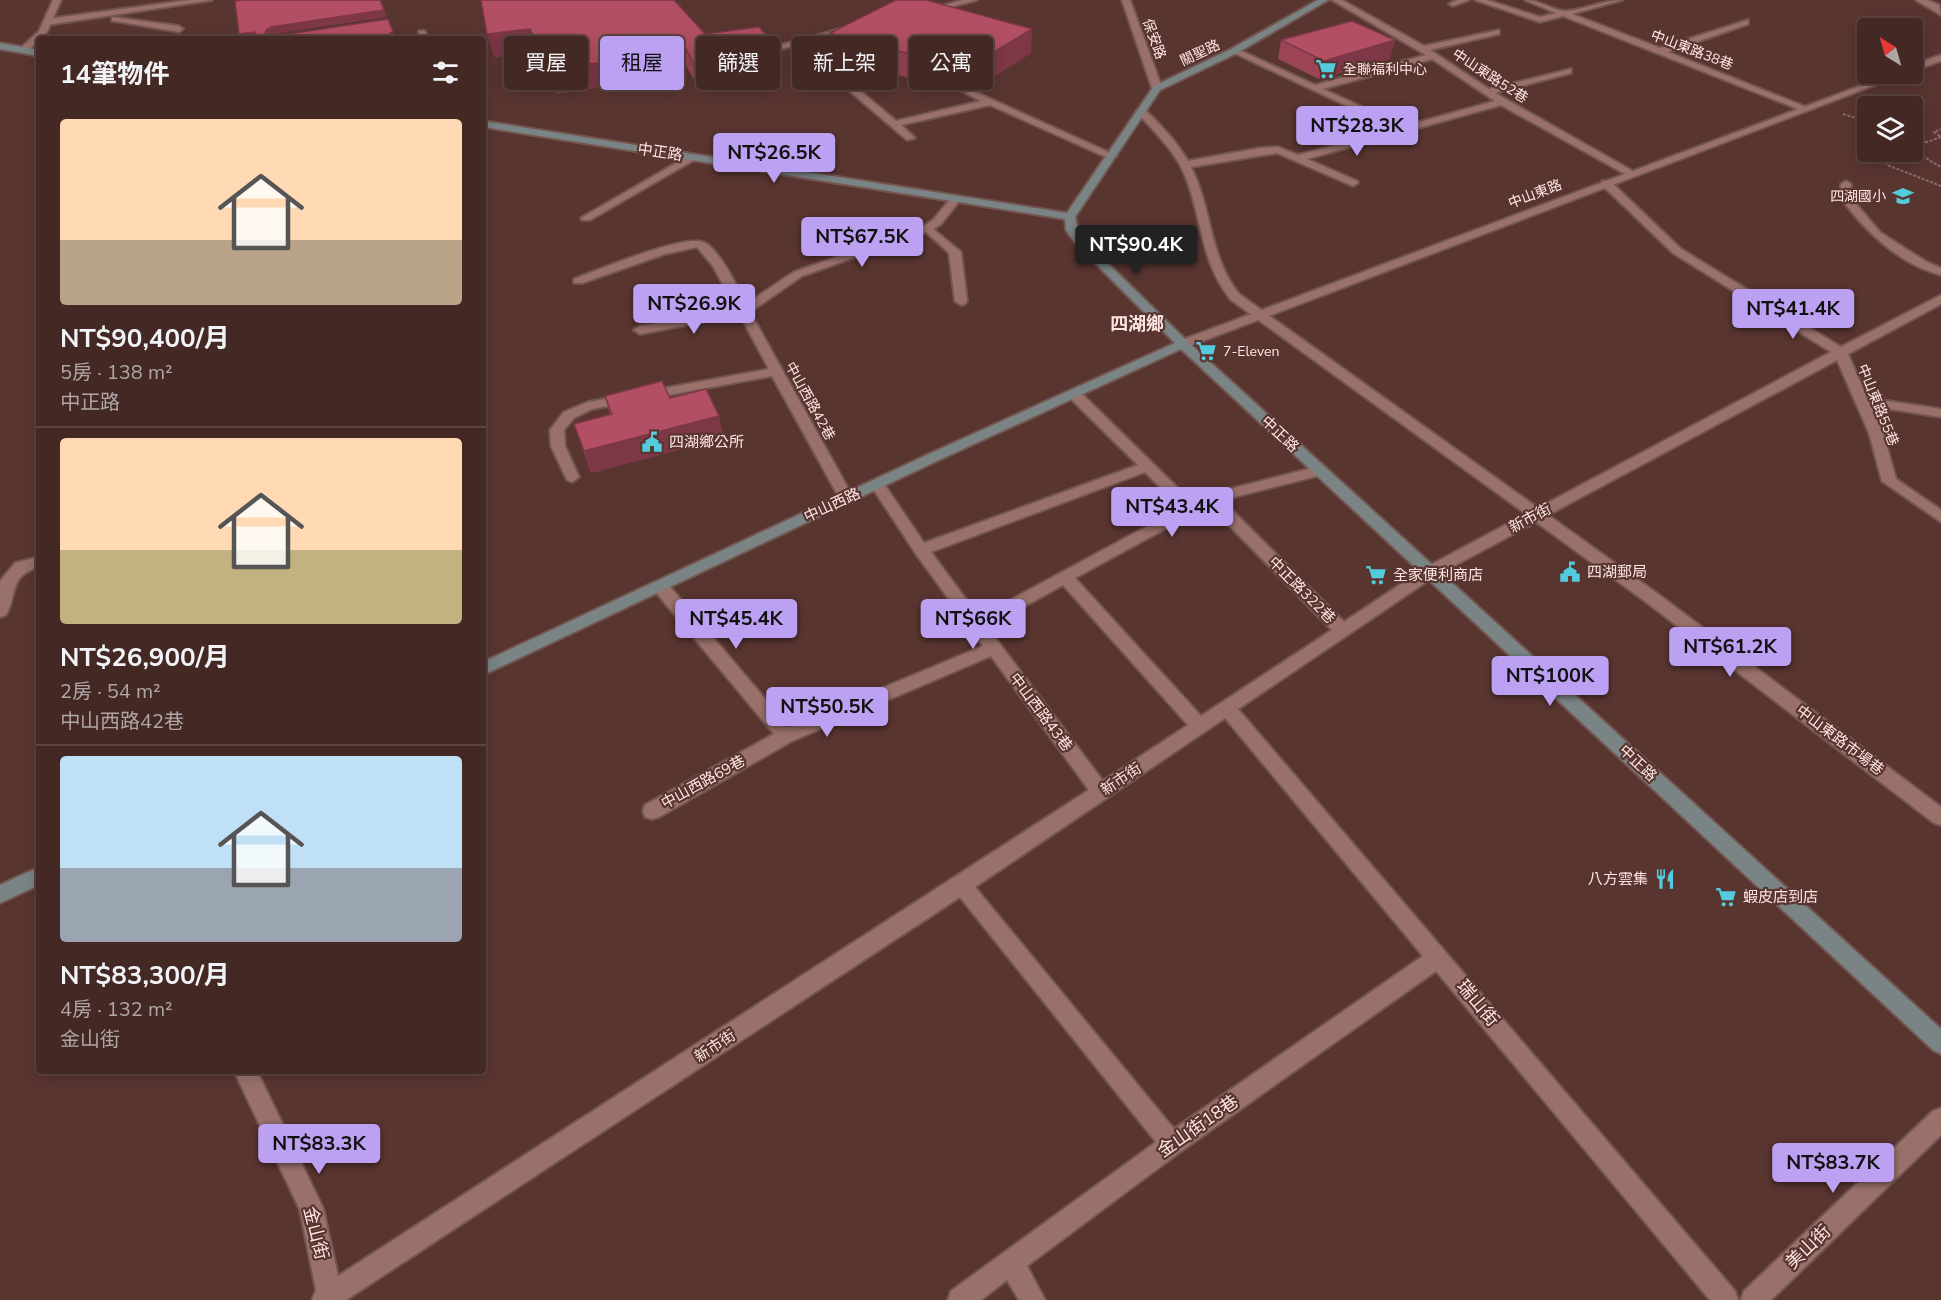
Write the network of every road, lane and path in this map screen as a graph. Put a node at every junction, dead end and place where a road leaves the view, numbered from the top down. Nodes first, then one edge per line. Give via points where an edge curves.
1 (57, 0) edge
2 (208, 0) edge
3 (973, 0) edge
4 (1126, 0) edge
5 (1324, 0) edge
6 (1336, 0) edge
7 (1465, 0) edge
8 (1479, 0) edge
9 (1529, 0) edge
10 (1618, 0) edge
11 (1920, 0) edge
12 (1453, 4) dead end
13 (1941, 13) edge
14 (1568, 14) junction
15 (913, 15) edge
16 (96, 16) junction
17 (47, 22) junction
18 (1745, 22) dead end
19 (856, 28) edge
20 (179, 29) dead end
21 (1496, 32) dead end
22 (39, 36) edge
23 (36, 39) edge
24 (0, 46) edge
25 (780, 46) edge
26 (1423, 49) junction
27 (24, 50) junction
28 (1234, 51) junction
29 (36, 52) edge
30 (1658, 52) junction
31 (1432, 56) junction
32 (1941, 58) edge
33 (1923, 65) edge
34 (1568, 71) dead end
35 (1872, 84) edge
36 (1157, 88) junction
37 (1315, 88) junction
38 (854, 90) edge
39 (1488, 92) junction
40 (970, 93) edge
41 (991, 102) junction
42 (1502, 102) junction
43 (1806, 109) junction
44 (1141, 111) junction
45 (1834, 111) dead end
46 (1857, 118) edge
47 (486, 124) edge
48 (895, 124) junction
49 (1409, 128) junction
50 (1941, 129) edge
51 (1941, 137) edge
52 (910, 138) dead end
53 (1923, 141) edge
54 (1927, 142) junction
55 (1923, 144) edge
56 (1112, 156) junction
57 (694, 157) junction
58 (1923, 157) edge
59 (1298, 158) junction
60 (1886, 162) edge
61 (1184, 165) junction
62 (1941, 167) edge
63 (1631, 173) junction
64 (1353, 183) dead end
65 (1606, 183) junction
66 (1846, 184) dead end
67 (1941, 186) edge
68 (956, 199) junction
69 (1070, 217) junction
70 (586, 218) dead end
71 (928, 228) junction
72 (1941, 272) edge
73 (578, 281) dead end
74 (1941, 299) edge
75 (961, 301) dead end
76 (743, 311) junction
77 (1263, 315) junction
78 (640, 330) dead end
79 (1183, 345) junction
80 (1841, 352) junction
81 (776, 371) junction
82 (1074, 394) junction
83 (1863, 401) junction
84 (1941, 413) edge
85 (1149, 466) junction
86 (1320, 471) junction
87 (572, 477) dead end
88 (877, 484) junction
89 (1211, 498) junction
90 (847, 499) junction
91 (1191, 509) junction
92 (1536, 515) junction
93 (1941, 517) edge
94 (921, 550) junction
95 (36, 563) edge
96 (1430, 572) junction
97 (1065, 577) junction
98 (660, 586) junction
99 (0, 611) edge
100 (977, 625) junction
101 (1342, 630) junction
102 (993, 648) junction
103 (486, 668) edge
104 (1227, 708) junction
105 (1200, 726) junction
106 (786, 736) junction
107 (1101, 793) junction
108 (652, 811) dead end
109 (1941, 817) edge
110 (36, 877) edge
111 (962, 885) junction
112 (0, 894) edge
113 (1439, 957) junction
114 (1941, 1044) edge
115 (246, 1074) edge
116 (1941, 1119) edge
117 (1172, 1144) junction
118 (1011, 1263) junction
119 (329, 1299) edge
120 (960, 1300) edge
121 (1033, 1300) edge
122 (1726, 1300) edge
123 (1753, 1300) edge

1 - 17 street
2 - 16 street
3 - 15 street
4 - 36 street, 保安路
5 - 28 main road, 關聖路
6 - 26 street, 中山東路52巷
7 - 12 street
8 - 14 street via 1540,20
9 - 14 street, 中山東路38巷
10 - 14 street
11 - 13 street
14 - 30 street, 中山東路38巷
16 - 17 street
16 - 20 street
17 - 22 street
18 - 30 street
19 - 25 street
21 - 26 street
23 - 27 street
24 - 27 main road
26 - 31 street, 中山東路52巷
27 - 29 main road
28 - 36 main road, 關聖路
28 - 37 street
30 - 43 street, 中山東路38巷
31 - 37 street
31 - 39 street, 中山東路52巷
32 - 33 street
34 - 39 street
35 - 43 street, 中山東路
36 - 44 main road, 關聖路
37 - 49 street via 1395,126
38 - 48 street
39 - 42 street, 中山東路52巷
40 - 41 street
41 - 48 street
41 - 56 street
42 - 49 street
42 - 63 street, 中山東路52巷
43 - 63 street, 中山東路
44 - 56 main road, 關聖路
44 - 61 street, 中山東路市場巷 via 1167,135
45 - 46 path
47 - 57 main road, 中正路
48 - 52 street
49 - 59 street
50 - 51 path via 1934,132
51 - 54 path
53 - 54 path
54 - 55 path
56 - 69 main road, 關聖路
57 - 68 main road, 中正路
57 - 70 street
58 - 62 path
59 - 61 street via 1268,150
59 - 64 street
60 - 67 path
61 - 77 street, 中山東路市場巷 via 1221,279 1235,297
63 - 65 street, 中山東路
65 - 77 street, 中山東路
65 - 80 street, 中山東路55巷 via 1677,251
66 - 72 street via 1845,197 1877,235
68 - 69 main road, 中正路
68 - 71 street via 938,222
69 - 79 main road, 中正路 via 1080,242
71 - 75 street via 955,252
71 - 76 street via 798,274
73 - 76 street, 中山西路42巷 via 673,248 700,244
74 - 80 street, 新市街
76 - 78 street
76 - 81 street, 中山西路42巷
77 - 79 street, 中山東路
77 - 92 street, 中山東路市場巷
79 - 82 main road, 中山西路
79 - 86 main road, 中正路
80 - 83 street, 中山東路55巷
80 - 92 street, 新市街
81 - 87 street via 588,406 569,415 557,430 558,446
81 - 90 street, 中山西路42巷
82 - 85 street
82 - 88 main road, 中山西路
83 - 84 street
83 - 93 street, 中山東路55巷 via 1889,481
85 - 91 street
85 - 94 street
86 - 89 street
86 - 96 main road, 中正路
88 - 90 main road, 中山西路
88 - 94 street, 中山西路43巷
89 - 91 street
89 - 101 street, 中正路322巷
90 - 98 main road, 中山西路
91 - 97 street
92 - 96 street, 新市街
92 - 109 street, 中山東路市場巷
94 - 100 street, 中山西路43巷
95 - 99 street via 20,567 6,585
96 - 101 street, 新市街
96 - 114 main road, 中正路
97 - 100 street
97 - 105 street
98 - 103 main road, 中山西路
98 - 106 street
100 - 102 street, 中山西路43巷
101 - 104 street, 新市街
102 - 106 street, 中山西路69巷
102 - 107 street, 中山西路43巷
104 - 105 street, 新市街
104 - 113 street, 瑞山街
105 - 107 street, 新市街
106 - 108 street, 中山西路69巷
107 - 111 street, 新市街
110 - 112 main road
111 - 117 street
111 - 119 street, 新市街
113 - 117 street, 金山街18巷
113 - 122 street, 瑞山街
115 - 119 street, 金山街 via 311,1208
116 - 123 street, 美山街
117 - 118 street, 金山街18巷
118 - 120 street, 金山街18巷
118 - 121 street

